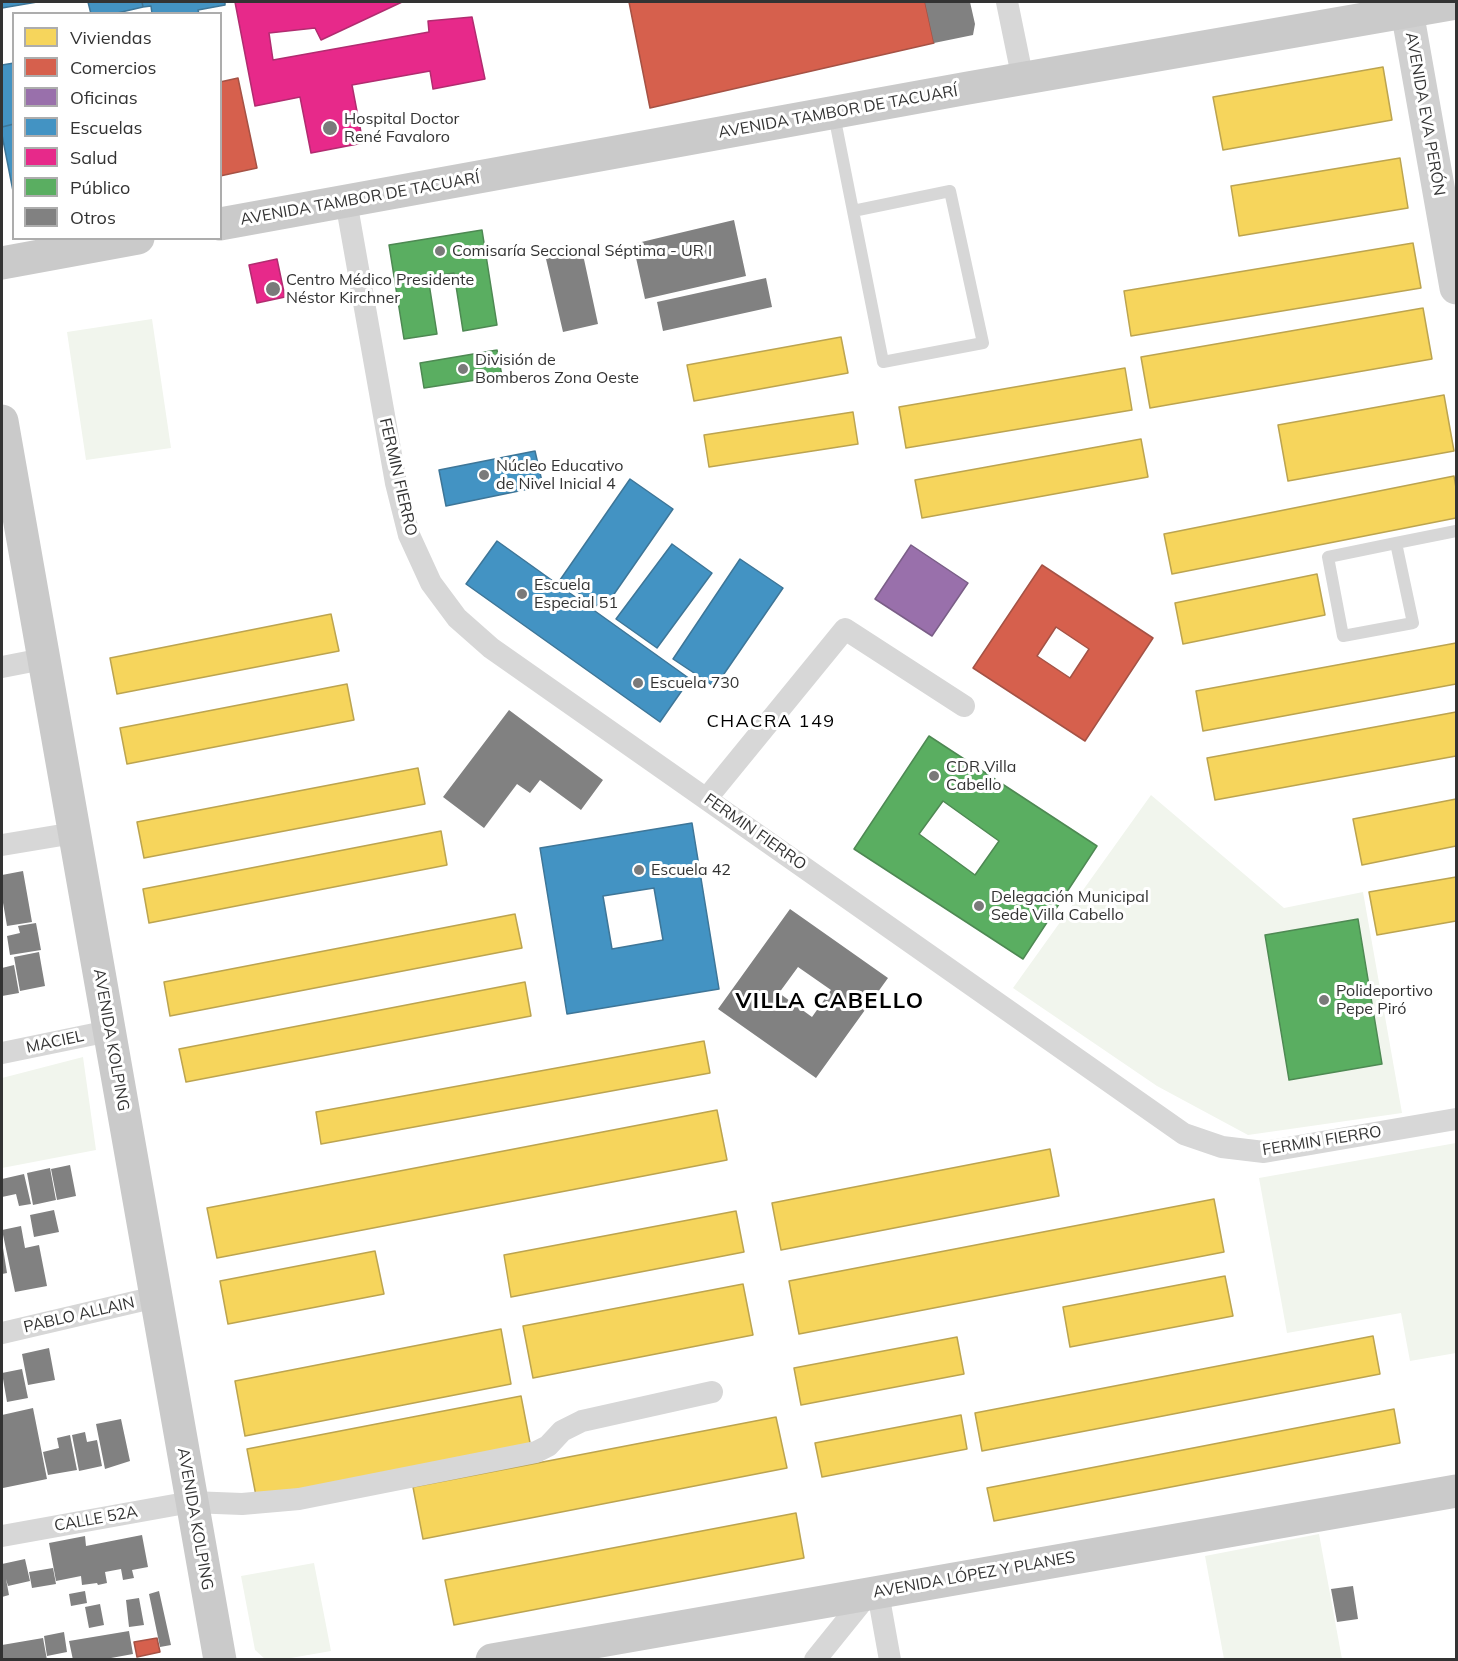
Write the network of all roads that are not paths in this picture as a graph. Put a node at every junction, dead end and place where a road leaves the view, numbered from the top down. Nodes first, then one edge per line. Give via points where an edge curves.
1 (1007, 2) edge
2 (1456, 3) edge
3 (1405, 5) edge
4 (1023, 80) junction
5 (833, 114) junction
6 (346, 201) junction
7 (853, 211) junction
8 (222, 224) edge
9 (127, 240) edge
10 (2, 263) edge
11 (1456, 288) edge
12 (2, 421) edge
13 (6, 476) edge
14 (1456, 531) edge
15 (1396, 543) junction
16 (43, 659) junction
17 (2, 667) edge
18 (964, 706) dead end
19 (706, 798) junction
20 (74, 833) junction
21 (2, 845) edge
22 (109, 1031) junction
23 (2, 1053) edge
24 (1456, 1119) edge
25 (156, 1297) junction
26 (2, 1333) edge
27 (712, 1392) dead end
28 (1456, 1491) edge
29 (191, 1502) junction
30 (2, 1536) edge
31 (873, 1593) junction
32 (220, 1659) edge
33 (492, 1659) edge
34 (815, 1659) edge
35 (890, 1659) edge

1 - 4 street
2 - 3 main road, AVENIDA TAMBOR DE TACUARÍ
3 - 4 main road, AVENIDA TAMBOR DE TACUARÍ
3 - 11 main road, AVENIDA EVA PERÓN
4 - 5 main road, AVENIDA TAMBOR DE TACUARÍ
5 - 6 main road, AVENIDA TAMBOR DE TACUARÍ
5 - 7 lane
6 - 8 main road, AVENIDA TAMBOR DE TACUARÍ
6 - 19 street, FERMIN FIERRO via 396,483 409,536 431,583 457,618 491,648
7 - 7 lane via 883,362 983,343 951,191
9 - 10 main road
12 - 13 main road, AVENIDA KOLPING
13 - 16 main road, AVENIDA KOLPING
14 - 15 lane
15 - 15 lane via 1328,557 1343,636 1413,623
16 - 17 street
16 - 20 main road, AVENIDA KOLPING
18 - 19 street via 845,629
19 - 24 street, FERMIN FIERRO via 1184,1134 1222,1147 1264,1152
20 - 21 street
20 - 22 main road, AVENIDA KOLPING
22 - 23 street, MACIEL
22 - 25 main road, AVENIDA KOLPING
25 - 26 street, PABLO ALLAIN
25 - 29 main road, AVENIDA KOLPING
27 - 29 street, CALLE 52A via 582,1421 536,1452 299,1499 242,1504
28 - 31 main road, AVENIDA LÓPEZ Y PLANES
29 - 30 street, CALLE 52A
29 - 32 main road, AVENIDA KOLPING
31 - 33 main road, AVENIDA LÓPEZ Y PLANES
31 - 34 street
31 - 35 street

